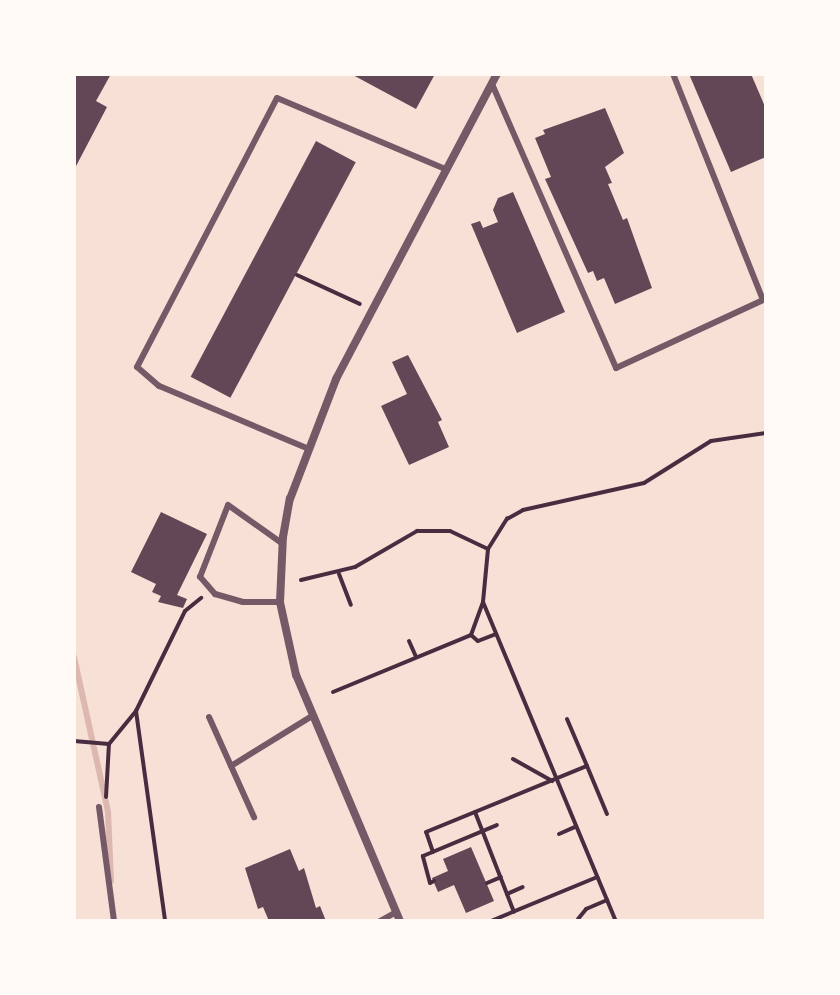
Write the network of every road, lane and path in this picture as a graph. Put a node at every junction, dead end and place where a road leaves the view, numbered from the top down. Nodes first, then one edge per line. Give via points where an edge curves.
1 (497, 74) edge
2 (673, 74) edge
3 (492, 84) junction
4 (445, 169) junction
5 (297, 275) dead end
6 (372, 310) junction
7 (766, 433) edge
8 (309, 449) junction
9 (283, 544) junction
10 (488, 549) junction
11 (339, 574) junction
12 (301, 580) dead end
13 (215, 594) junction
14 (280, 602) junction
15 (483, 602) junction
16 (351, 605) dead end
17 (496, 634) junction
18 (471, 635) junction
19 (409, 641) dead end
20 (416, 658) junction
21 (333, 692) dead end
22 (136, 711) junction
23 (312, 716) junction
24 (209, 717) dead end
25 (567, 719) dead end
26 (74, 741) edge
27 (109, 744) junction
28 (513, 759) dead end
29 (231, 766) junction
30 (587, 766) junction
31 (553, 780) junction
32 (99, 807) joint
33 (475, 812) junction
34 (607, 814) dead end
35 (254, 817) dead end
36 (497, 825) dead end
37 (575, 827) junction
38 (482, 831) junction
39 (559, 834) dead end
40 (433, 852) junction
41 (501, 877) junction
42 (597, 877) junction
43 (434, 881) dead end
44 (487, 883) dead end
45 (523, 887) dead end
46 (507, 894) junction
47 (607, 900) junction
48 (514, 912) junction
49 (398, 916) edge
50 (578, 919) edge
51 (114, 921) edge
52 (165, 921) edge
53 (380, 921) edge
54 (491, 921) edge
55 (616, 921) edge

1 - 3 street
2 - 3 lane via 763,300 616,368
3 - 4 street
4 - 6 street
4 - 8 lane via 277,98 137,367 159,386
5 - 6 path
6 - 8 street via 336,379
7 - 10 path via 711,441 644,483 523,510 496,530
8 - 9 street via 290,499
9 - 13 lane via 228,505 200,577
9 - 14 street
10 - 11 path via 450,531 417,531
10 - 15 path
11 - 12 path
11 - 16 path
13 - 14 lane via 243,602
13 - 22 path via 197,599 185,611
14 - 23 street via 296,675
15 - 17 path
15 - 18 path
17 - 18 path via 478,641
17 - 31 path
18 - 20 path
19 - 20 path
20 - 21 path
22 - 27 path
22 - 52 path
23 - 29 lane
23 - 49 street
24 - 29 lane
25 - 30 path
26 - 27 path
27 - 32 path via 107,795
28 - 31 path
29 - 35 lane
30 - 31 path
30 - 34 path
31 - 33 path
31 - 37 path
32 - 51 lane
33 - 38 path
33 - 40 path via 426,832
36 - 38 path
37 - 39 path
37 - 42 path
38 - 40 path
38 - 41 path
40 - 43 path via 423,856 430,883
41 - 44 path
41 - 46 path
42 - 47 path
42 - 48 path
45 - 46 path
46 - 48 path
47 - 50 path
47 - 55 path
48 - 54 path
49 - 53 lane

